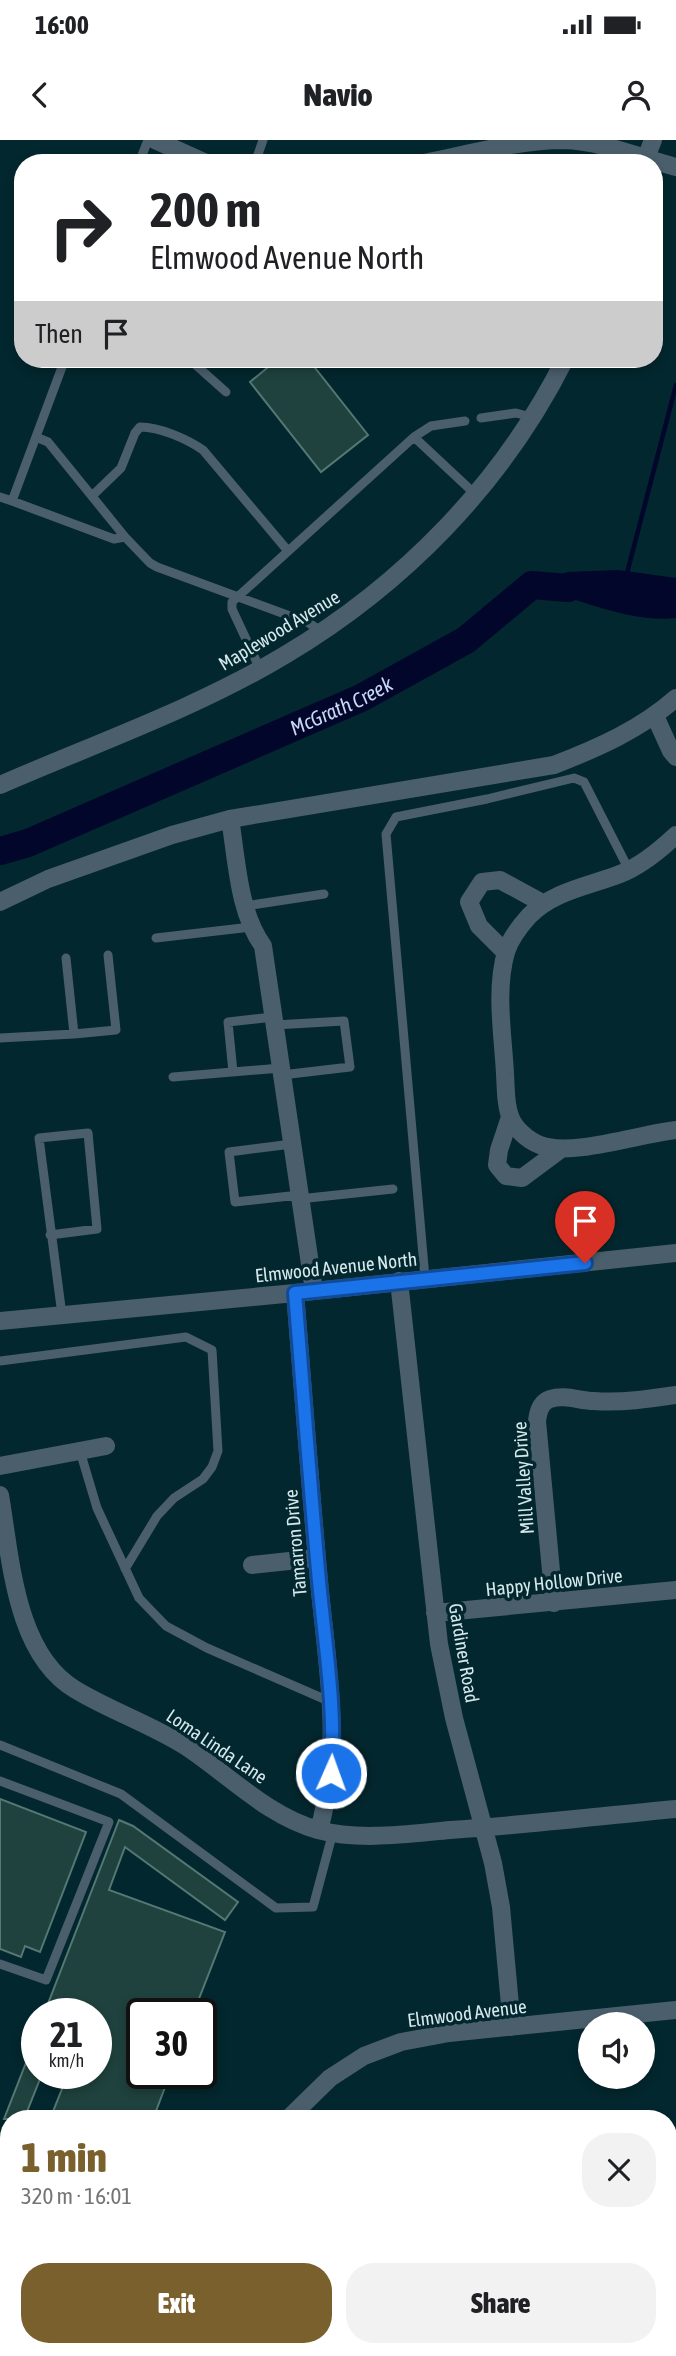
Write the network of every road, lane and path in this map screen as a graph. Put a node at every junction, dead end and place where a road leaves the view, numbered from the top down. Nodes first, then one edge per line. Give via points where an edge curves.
1 (155, 140) edge
2 (186, 154) edge
3 (480, 154) edge
4 (628, 154) edge
5 (62, 368) edge
6 (199, 368) edge
7 (557, 368) edge
8 (226, 393) dead end
9 (531, 417) junction
10 (481, 418) dead end
11 (465, 421) dead end
12 (36, 437) junction
13 (415, 438) junction
14 (475, 494) junction
15 (92, 496) junction
16 (0, 497) edge
17 (12, 501) junction
18 (125, 537) junction
19 (288, 551) junction
20 (237, 597) junction
21 (322, 632) junction
22 (260, 669) junction
23 (676, 698) edge
24 (655, 716) junction
25 (676, 757) edge
26 (0, 785) edge
27 (230, 819) junction
28 (676, 835) edge
29 (629, 870) junction
30 (324, 894) dead end
31 (0, 902) edge
32 (544, 904) junction
33 (245, 906) junction
34 (251, 927) junction
35 (156, 938) dead end
36 (506, 953) junction
37 (108, 955) dead end
38 (66, 958) dead end
39 (274, 1021) junction
40 (74, 1034) junction
41 (0, 1038) edge
42 (233, 1072) junction
43 (282, 1072) junction
44 (173, 1077) dead end
45 (510, 1117) junction
46 (676, 1130) edge
47 (292, 1144) junction
48 (561, 1149) junction
49 (393, 1189) dead end
50 (299, 1197) junction
51 (50, 1235) junction
52 (676, 1253) edge
53 (425, 1278) junction
54 (399, 1281) junction
55 (314, 1291) junction
56 (295, 1293) junction
57 (62, 1315) junction
58 (0, 1321) edge
59 (0, 1361) edge
60 (676, 1395) edge
61 (106, 1446) dead end
62 (80, 1451) junction
63 (0, 1466) edge
64 (0, 1495) edge
65 (317, 1558) junction
66 (252, 1565) dead end
67 (125, 1569) junction
68 (676, 1590) edge
69 (554, 1603) junction
70 (435, 1613) junction
71 (331, 1702) junction
72 (0, 1745) edge
73 (0, 1781) edge
74 (676, 1809) edge
75 (485, 1828) junction
76 (326, 1831) junction
77 (0, 1964) edge
78 (676, 2010) edge
79 (512, 2028) junction
80 (297, 2110) edge

1 - 2 street
3 - 4 street via 513,145 566,140
5 - 12 lane
6 - 8 lane
7 - 9 street, Maplewood Avenue
9 - 10 lane via 516,413
9 - 14 street, Maplewood Avenue
11 - 13 lane via 432,426
12 - 15 lane via 48,442
12 - 17 lane
13 - 14 lane
13 - 19 lane
14 - 21 street, Maplewood Avenue via 411,562
15 - 18 lane
15 - 19 lane via 121,468 135,433 140,427 149,427 203,450
16 - 17 lane
17 - 18 lane via 114,539
18 - 20 lane via 157,567
19 - 20 lane
20 - 21 lane
20 - 22 lane via 232,609
21 - 22 street, Maplewood Avenue
22 - 26 street, Maplewood Avenue
23 - 24 street
24 - 25 street
24 - 27 street via 598,748 554,765
27 - 31 street via 48,878
27 - 33 street
28 - 29 street
29 - 32 street
29 - 53 lane via 584,782 574,778 396,817 386,834
30 - 33 lane
32 - 36 street via 529,916
32 - 36 street via 500,880 482,882 469,902 479,926
33 - 34 street
34 - 35 lane
34 - 39 street via 263,946
36 - 45 street via 501,1005
37 - 40 lane via 116,1030
38 - 40 lane
39 - 42 lane via 228,1022
39 - 43 street
39 - 43 lane via 344,1021 349,1067
40 - 41 lane
42 - 43 lane
42 - 44 lane
43 - 47 street
45 - 48 street via 516,1128 539,1145
45 - 48 street via 498,1157 506,1176 522,1178
46 - 48 street
47 - 50 street
47 - 50 lane via 229,1152 235,1202
49 - 50 lane
50 - 55 street
51 - 51 lane via 39,1138 88,1133 97,1229
51 - 57 lane
52 - 53 street, Elmwood Avenue North
53 - 54 street, Elmwood Avenue North
54 - 55 street, Elmwood Avenue North
54 - 70 street, Gardiner Road
55 - 56 street, Elmwood Avenue North
56 - 57 street, Elmwood Avenue North
56 - 65 street, Tamarron Drive
57 - 58 street, Elmwood Avenue North
59 - 67 lane via 186,1337 212,1350 218,1451 212,1467 157,1516
60 - 69 street, Mill Valley Drive via 629,1402 549,1399 538,1411
61 - 62 street
62 - 63 street
62 - 67 lane via 97,1508
64 - 76 street, Loma Linda Lane via 17,1594 33,1642 47,1666 75,1690 185,1746 272,1808
65 - 66 street
65 - 71 street, Tamarron Drive
67 - 71 lane via 139,1598 166,1626
68 - 69 street, Happy Hollow Drive
69 - 70 street, Happy Hollow Drive
70 - 75 street, Gardiner Road via 454,1718
71 - 76 street, Tamarron Drive via 333,1748
72 - 76 lane via 121,1794 275,1908 313,1908
73 - 77 lane via 109,1822 46,1980
74 - 75 street, Loma Linda Lane
75 - 76 street, Loma Linda Lane via 392,1835
75 - 79 street, Gardiner Road via 501,1907
78 - 79 street, Elmwood Avenue
79 - 80 street, Elmwood Avenue via 401,2042 364,2056 330,2078

